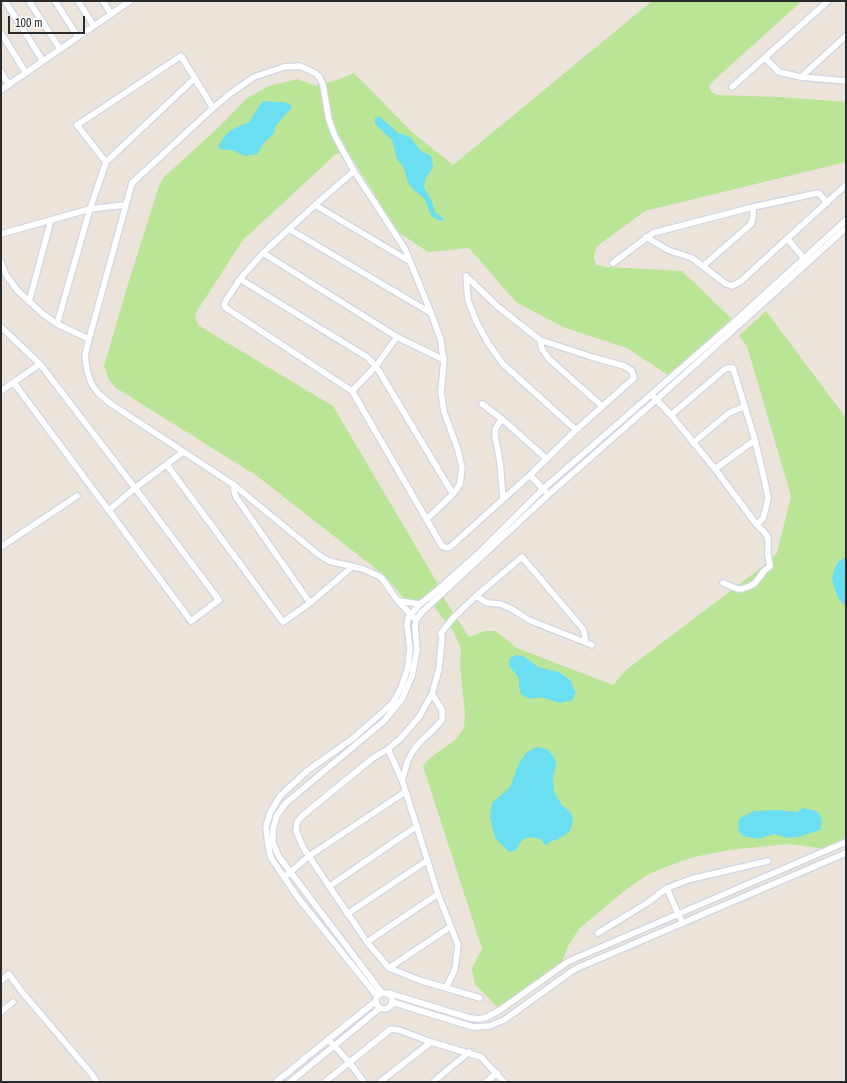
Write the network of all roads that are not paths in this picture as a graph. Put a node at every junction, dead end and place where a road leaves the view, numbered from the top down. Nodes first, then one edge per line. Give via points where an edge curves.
1 (29, 1) edge
2 (55, 1) edge
3 (78, 1) edge
4 (103, 1) edge
5 (129, 1) edge
6 (828, 1) edge
7 (7, 2) edge
8 (1, 6) edge
9 (111, 14) junction
10 (94, 26) junction
11 (1, 32) edge
12 (846, 36) edge
13 (78, 37) junction
14 (60, 50) junction
15 (765, 58) junction
16 (43, 61) junction
17 (1, 72) edge
18 (26, 73) junction
19 (194, 78) junction
20 (801, 78) junction
21 (846, 81) edge
22 (9, 85) junction
23 (732, 88) dead end
24 (1, 90) edge
25 (213, 108) junction
26 (106, 162) junction
27 (354, 171) junction
28 (846, 185) edge
29 (826, 203) junction
30 (125, 205) junction
31 (315, 205) junction
32 (753, 207) junction
33 (90, 209) junction
34 (51, 220) junction
35 (846, 220) edge
36 (846, 228) edge
37 (289, 229) junction
38 (1, 234) edge
39 (646, 237) junction
40 (787, 238) junction
41 (263, 254) junction
42 (806, 260) junction
43 (410, 261) junction
44 (1, 262) edge
45 (613, 263) dead end
46 (702, 266) junction
47 (240, 279) junction
48 (29, 302) junction
49 (431, 314) junction
50 (57, 324) junction
51 (1, 327) edge
52 (397, 337) junction
53 (88, 339) junction
54 (540, 340) junction
55 (444, 360) junction
56 (40, 364) junction
57 (376, 366) junction
58 (14, 383) junction
59 (1, 391) edge
60 (352, 391) junction
61 (651, 394) junction
62 (656, 400) junction
63 (482, 404) dead end
64 (602, 406) junction
65 (745, 406) junction
66 (671, 415) junction
67 (502, 419) junction
68 (576, 430) junction
69 (755, 440) junction
70 (693, 443) junction
71 (183, 452) junction
72 (547, 459) junction
73 (167, 465) junction
74 (715, 469) junction
75 (530, 475) junction
76 (234, 485) junction
77 (135, 488) junction
78 (543, 490) junction
79 (453, 494) junction
80 (548, 495) junction
81 (77, 496) dead end
82 (503, 499) junction
83 (108, 510) junction
84 (426, 519) junction
85 (757, 525) junction
86 (1, 547) edge
87 (352, 567) junction
88 (723, 583) dead end
89 (476, 596) junction
90 (398, 601) junction
91 (310, 603) junction
92 (420, 604) junction
93 (410, 614) junction
94 (416, 620) junction
95 (585, 642) junction
96 (592, 645) dead end
97 (432, 694) junction
98 (388, 749) junction
99 (402, 780) junction
100 (405, 792) junction
101 (417, 826) junction
102 (846, 842) edge
103 (846, 853) edge
104 (309, 856) junction
105 (428, 860) junction
106 (768, 861) dead end
107 (290, 872) junction
108 (284, 878) junction
109 (330, 886) junction
110 (667, 888) junction
111 (438, 894) junction
112 (347, 914) junction
113 (678, 914) junction
114 (683, 923) junction
115 (450, 927) junction
116 (598, 932) dead end
117 (367, 942) junction
118 (389, 968) junction
119 (1, 981) edge
120 (446, 988) junction
121 (381, 996) junction
122 (480, 998) dead end
123 (13, 1002) dead end
124 (392, 1002) junction
125 (380, 1008) junction
126 (1, 1012) edge
127 (328, 1039) junction
128 (432, 1042) junction
129 (335, 1045) junction
130 (469, 1052) junction
131 (349, 1062) junction
132 (497, 1073) junction
133 (97, 1082) edge
134 (276, 1082) edge
135 (290, 1082) edge
136 (325, 1082) edge
137 (364, 1082) edge
138 (380, 1082) edge
139 (433, 1082) edge
140 (486, 1082) edge
141 (504, 1082) edge

1 - 14 street
2 - 13 street
3 - 10 street
4 - 9 street
5 - 9 street
6 - 15 street
7 - 8 street
7 - 16 street
9 - 10 street
10 - 13 street
11 - 18 street
12 - 20 street
13 - 14 street
14 - 16 street
15 - 20 street via 779,72
15 - 23 street
16 - 18 street
17 - 22 street
18 - 22 street
19 - 25 street
19 - 26 street
19 - 26 street via 181,56 77,125
20 - 21 street
22 - 24 street
25 - 27 street via 254,77 284,67 300,66 320,78 329,120
25 - 30 street via 132,183
26 - 33 street
27 - 31 street
27 - 43 street via 405,249
28 - 29 street
29 - 32 street via 819,193
29 - 40 street
30 - 33 street
30 - 53 street
31 - 37 street
31 - 43 street
32 - 39 street via 652,233
32 - 46 street via 750,224
33 - 34 street
33 - 50 street
34 - 38 street
34 - 48 street
35 - 42 street
36 - 42 street
37 - 41 street
37 - 49 street
39 - 45 street
39 - 46 street via 668,250 692,258
40 - 42 street
40 - 46 street via 732,286
41 - 47 street
41 - 52 street
42 - 61 street
42 - 62 street
43 - 49 street
44 - 48 street via 6,275
47 - 57 street via 368,357
47 - 60 street via 225,302 226,308
48 - 50 street
49 - 55 street via 441,340
50 - 53 street
51 - 56 street
52 - 55 street
52 - 57 street
53 - 71 street via 86,370 98,393
54 - 64 street via 542,349 549,359
54 - 64 street via 624,366 632,371 634,378
54 - 68 street via 497,306 466,276 468,300 476,321 503,364
55 - 79 street via 441,392 444,412 462,468 460,484
56 - 58 street
56 - 77 street
57 - 60 street
57 - 79 street
58 - 59 street
58 - 83 street
60 - 84 street
61 - 62 street
61 - 78 street
62 - 66 street
62 - 80 street
63 - 67 street
64 - 68 street
65 - 66 street via 733,368 728,368
65 - 69 street
65 - 70 street via 729,413
66 - 70 street
67 - 72 street
67 - 82 street via 495,429 495,436
68 - 72 street
69 - 74 street
69 - 85 street via 768,498 763,518
70 - 74 street
71 - 73 street
71 - 76 street
72 - 75 street
73 - 77 street
73 - 91 street via 283,622
74 - 85 street
75 - 78 street
75 - 82 street
76 - 87 street via 319,555 329,561
76 - 91 street via 236,497
77 - 83 street
77 - 83 street via 219,600 191,621
78 - 80 street
78 - 92 street via 481,551
79 - 84 street
80 - 94 street
81 - 86 street
82 - 84 street via 450,548 442,546
85 - 88 street via 768,538 770,566 747,588 738,589
87 - 90 street via 382,577
87 - 91 street
89 - 95 street via 487,603 500,604 529,620
89 - 95 street via 522,557 583,629
89 - 97 street via 440,633 442,638 438,669
90 - 92 street
90 - 93 street
92 - 93 street
93 - 94 street
93 - 108 street via 407,625 410,649 408,667 392,704 352,739 307,771 280,796 270,812 266,827 268,844 272,858
94 - 107 street via 415,663 402,699 384,721 286,804 277,816 273,829 273,843
95 - 96 street
97 - 98 street via 418,717
97 - 99 street via 442,710 442,720 413,751
98 - 99 street
98 - 104 street via 373,758 297,822 296,831
99 - 100 street
100 - 101 street
100 - 104 street
101 - 105 street
101 - 109 street
102 - 113 street
103 - 114 street
104 - 107 street
104 - 109 street
105 - 111 street
105 - 112 street
106 - 110 street via 691,879
107 - 108 street
107 - 121 street
108 - 121 street
109 - 112 street
110 - 113 street
110 - 116 street via 648,903
111 - 115 street
111 - 117 street
112 - 117 street
113 - 114 street
113 - 121 street via 569,960 500,1010 480,1019
114 - 124 street via 575,968 504,1020 489,1026 473,1027
115 - 118 street
115 - 120 street via 458,945 455,969
117 - 118 street
118 - 120 street
119 - 133 street via 9,974
120 - 122 street
121 - 124 street via 391,997
121 - 125 street via 377,1005
121 - 127 street
123 - 126 street
124 - 125 street via 385,1009
125 - 129 street
127 - 129 street
127 - 134 street
128 - 130 street
128 - 131 street via 391,1029
128 - 138 street
129 - 131 street
129 - 135 street
130 - 132 street via 481,1057
130 - 139 street
131 - 136 street
131 - 137 street
132 - 140 street
132 - 141 street

